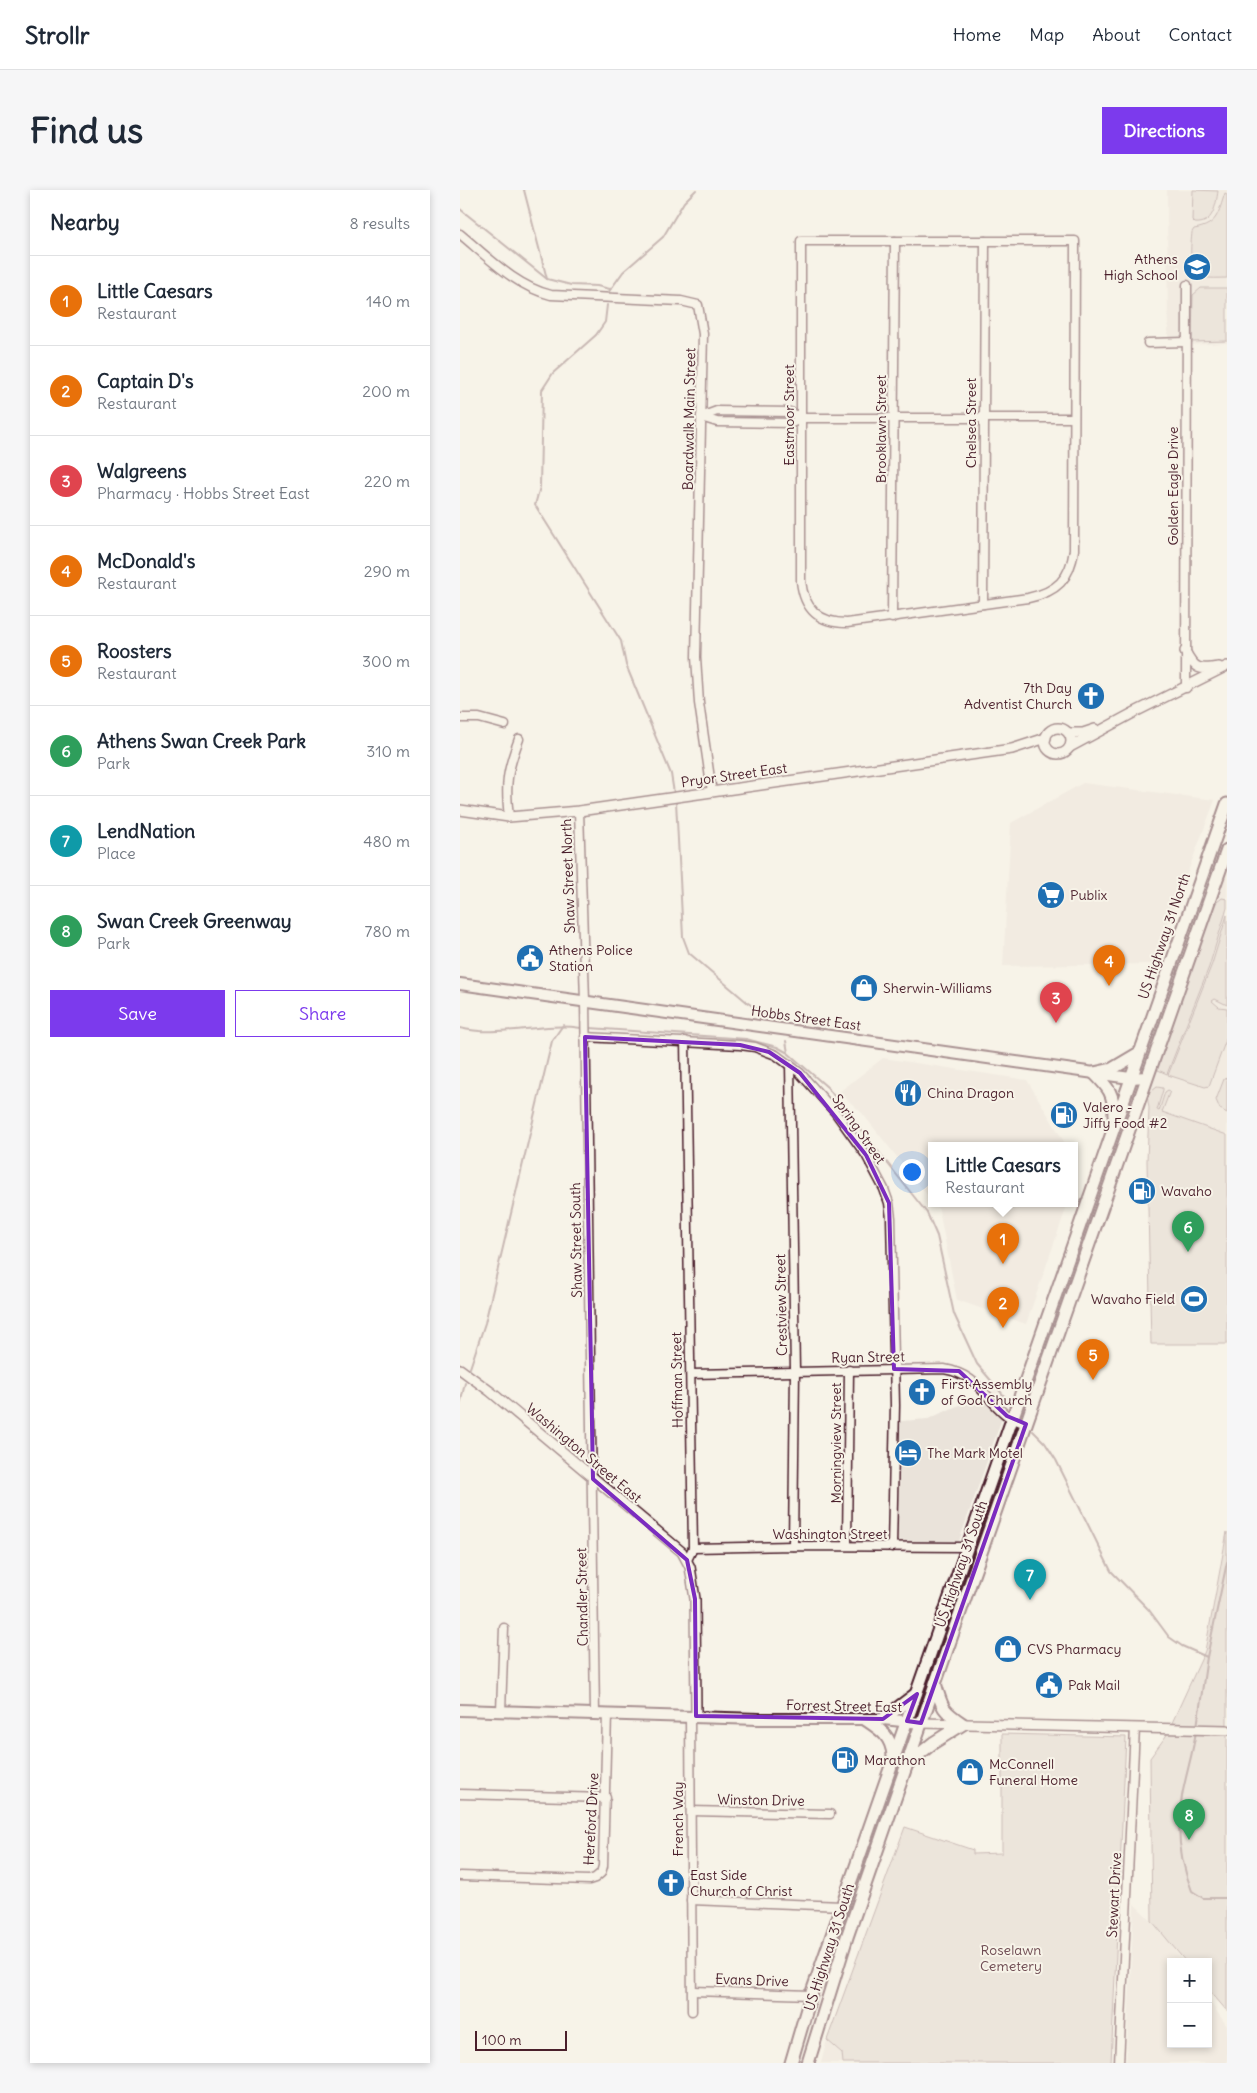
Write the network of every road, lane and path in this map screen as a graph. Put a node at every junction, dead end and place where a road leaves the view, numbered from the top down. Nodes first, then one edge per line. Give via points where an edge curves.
1 (460, 234) edge
2 (895, 241) junction
3 (985, 241) junction
4 (1187, 285) dead end
5 (1186, 342) junction
6 (1148, 343) dead end
7 (701, 417) junction
8 (802, 418) junction
9 (893, 418) junction
10 (984, 418) junction
11 (1073, 418) junction
12 (983, 604) junction
13 (892, 618) junction
14 (1186, 651) junction
15 (1227, 666) edge
16 (1186, 688) junction
17 (460, 718) edge
18 (505, 725) dead end
19 (1105, 727) junction
20 (1069, 734) junction
21 (1046, 738) junction
22 (519, 739) dead end
23 (1070, 747) junction
24 (1012, 748) junction
25 (1051, 752) junction
26 (712, 792) junction
27 (1227, 804) edge
28 (460, 810) edge
29 (579, 811) junction
30 (509, 818) junction
31 (1227, 850) edge
32 (460, 984) edge
33 (585, 1001) junction
34 (585, 1037) junction
35 (685, 1041) junction
36 (1139, 1053) junction
37 (790, 1064) junction
38 (1094, 1072) junction
39 (1148, 1077) junction
40 (1130, 1078) junction
41 (1114, 1125) junction
42 (460, 1369) edge
43 (894, 1369) junction
44 (849, 1370) junction
45 (794, 1371) junction
46 (691, 1374) junction
47 (1012, 1418) junction
48 (1026, 1424) junction
49 (593, 1480) junction
50 (793, 1546) junction
51 (848, 1546) junction
52 (892, 1547) junction
53 (967, 1547) junction
54 (693, 1548) junction
55 (687, 1560) junction
56 (504, 1628) dead end
57 (935, 1683) junction
58 (916, 1694) junction
59 (460, 1710) edge
60 (501, 1711) junction
61 (596, 1714) junction
62 (607, 1714) junction
63 (693, 1716) junction
64 (883, 1719) junction
65 (866, 1720) junction
66 (907, 1721) junction
67 (921, 1723) junction
68 (963, 1724) junction
69 (1135, 1728) junction
70 (1225, 1730) edge
71 (893, 1759) junction
72 (907, 1764) junction
73 (460, 1794) edge
74 (606, 1798) junction
75 (691, 1810) junction
76 (830, 1814) dead end
77 (460, 1876) edge
78 (691, 1900) junction
79 (842, 1906) junction
80 (693, 1991) junction
81 (811, 1995) junction
82 (692, 2011) dead end
83 (791, 2063) edge
84 (808, 2063) edge
85 (1118, 2063) edge

1 - 7 street, Boardwalk Main Street via 514,278 541,293 681,301 698,306 702,334
2 - 3 street, Eastmoor Street
2 - 8 street, Eastmoor Street via 801,241
2 - 9 street, Brooklawn Street
3 - 10 street, Chelsea Street
3 - 11 street, Eastmoor Street via 1075,241
4 - 5 street, Golden Eagle Drive
5 - 6 street
5 - 14 street, Golden Eagle Drive
7 - 8 street via 717,411 790,412
7 - 26 street, Boardwalk Main Street via 696,657
8 - 9 street
8 - 13 street, Eastmoor Street via 802,594 813,612 836,623
9 - 10 street
9 - 13 street, Brooklawn Street
10 - 11 street
10 - 12 street, Chelsea Street
11 - 12 street, Eastmoor Street via 1074,550 1069,571 1055,588 1040,596
12 - 13 street, Eastmoor Street
14 - 15 street via 1196,668
14 - 16 street, Golden Eagle Drive
15 - 16 street
16 - 19 street
17 - 18 street via 479,718
19 - 20 street
19 - 23 street
20 - 21 street via 1056,728
20 - 23 street
21 - 24 street, Pryor Street East
21 - 25 street via 1046,746
22 - 30 street via 507,776
23 - 25 street via 1063,753
24 - 25 street, Pryor Street East via 1040,748
24 - 26 street, Pryor Street East
26 - 29 street, Pryor Street East
27 - 36 main road, US Highway 31 North
28 - 30 street, Pryor Street East
29 - 30 street, Pryor Street East
29 - 33 street, Shaw Street North
31 - 39 main road
32 - 33 main road, Hobbs Street East
33 - 34 street, Shaw Street South
33 - 38 main road, Hobbs Street East
34 - 35 street, Spring Street
34 - 49 street, Shaw Street South
35 - 37 street, Spring Street via 755,1047
35 - 46 street, Hoffman Street
36 - 38 main road via 1112,1068
36 - 40 main road, US Highway 31 North
37 - 43 street, Spring Street via 835,1112 866,1155 889,1203
37 - 45 street, Crestview Street
38 - 40 main road, Hobbs Street East
38 - 41 main road via 1107,1085 1114,1100
39 - 40 main road, Hobbs Street East
39 - 48 main road, US Highway 31 South
40 - 41 main road, US Highway 31 South
41 - 47 main road, US Highway 31 South
42 - 49 street, Washington Street East
43 - 44 street, Ryan Street
43 - 47 street, Ryan Street via 944,1368 959,1371 972,1379
43 - 52 street, Spring Street
44 - 45 street, Ryan Street
44 - 51 street, Morningview Street
45 - 46 street, Ryan Street
45 - 50 street, Crestview Street
46 - 54 street, Hoffman Street
47 - 48 street, Ryan Street
47 - 53 main road, US Highway 31 South
48 - 57 main road, US Highway 31 South
49 - 55 street, Washington Street East via 682,1552
49 - 61 street, Chandler Street
50 - 51 street, Washington Street
50 - 54 street, Washington Street
51 - 52 street, Washington Street
52 - 53 street, Washington Street
53 - 58 main road, US Highway 31 South
54 - 55 street, Hoffman Street
55 - 63 street via 695,1598
56 - 60 street
57 - 67 main road, US Highway 31 South
57 - 68 main road via 946,1712
58 - 64 main road
58 - 66 main road, US Highway 31 South
59 - 60 main road, Forrest Street East
60 - 61 main road, Forrest Street East
61 - 62 main road, Forrest Street East
62 - 63 main road, Forrest Street East
62 - 74 street, Hereford Drive
63 - 65 main road, Forrest Street East
63 - 75 street, French Way
64 - 65 main road, Forrest Street East
64 - 66 main road, Forrest Street East
65 - 71 main road via 889,1739
66 - 67 main road, Forrest Street East
66 - 71 main road, US Highway 31 South
67 - 68 street, Forrest Street East
67 - 72 main road, US Highway 31 South
68 - 69 street, Forrest Street East
68 - 72 main road
69 - 70 street, Forrest Street East
69 - 85 street, Stewart Drive
71 - 79 main road, US Highway 31 South
72 - 84 main road, US Highway 31 South via 847,1937
73 - 74 street
74 - 77 street, Hereford Drive via 603,1866 595,1878
75 - 76 street, Winston Drive
75 - 78 street, French Way
78 - 79 street
78 - 80 street, French Way
79 - 81 main road, US Highway 31 South
80 - 81 street, Evans Drive
80 - 82 street, French Way
81 - 83 main road, US Highway 31 South

